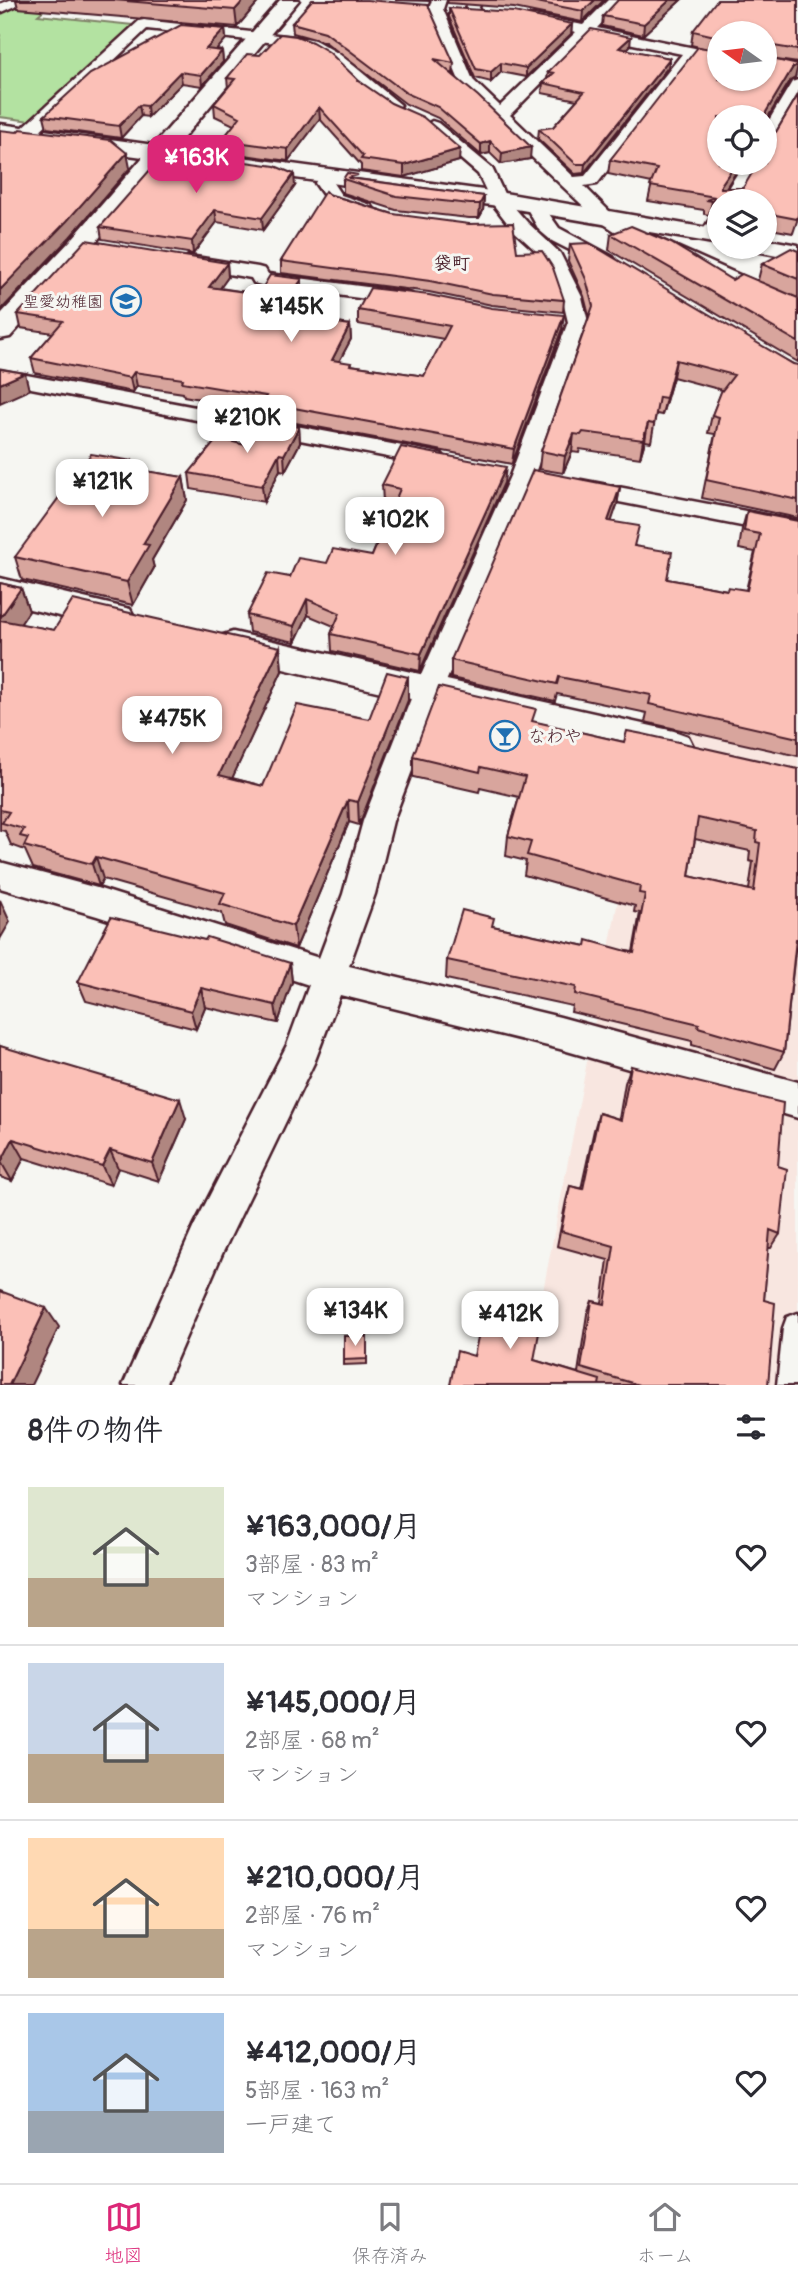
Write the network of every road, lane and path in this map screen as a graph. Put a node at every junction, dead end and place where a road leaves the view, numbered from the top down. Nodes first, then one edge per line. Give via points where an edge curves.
1 (22, 0) edge
2 (265, 0) edge
3 (616, 0) edge
4 (289, 1) edge
5 (2, 7) edge
6 (454, 8) edge
7 (514, 15) edge
8 (586, 29) junction
9 (258, 35) junction
10 (691, 52) junction
11 (707, 55) edge
12 (798, 86) edge
13 (405, 112) edge
14 (499, 117) junction
15 (421, 119) edge
16 (777, 121) edge
17 (0, 131) edge
18 (26, 134) junction
19 (159, 151) junction
20 (328, 175) junction
21 (572, 183) junction
22 (498, 199) junction
23 (534, 205) junction
24 (381, 214) edge
25 (604, 216) junction
26 (495, 226) edge
27 (520, 226) junction
28 (707, 229) edge
29 (81, 244) junction
30 (108, 248) edge
31 (777, 248) edge
32 (798, 252) edge
33 (163, 257) edge
34 (624, 273) edge
35 (429, 301) edge
36 (798, 308) edge
37 (553, 321) edge
38 (578, 322) junction
39 (0, 331) edge
40 (0, 376) edge
41 (456, 464) edge
42 (496, 471) edge
43 (523, 477) junction
44 (798, 529) edge
45 (0, 590) edge
46 (147, 625) edge
47 (201, 637) edge
48 (428, 691) junction
49 (706, 754) edge
50 (0, 876) edge
51 (330, 977) junction
52 (798, 1100) edge
53 (798, 1328) edge
54 (144, 1385) edge
55 (793, 1385) edge

1 - 5 street
2 - 4 street
3 - 8 street
4 - 9 street
6 - 14 street via 466,82
7 - 8 street
8 - 10 street
8 - 14 street
9 - 13 street via 319,47
9 - 18 street via 144,24
9 - 19 street
10 - 11 street
10 - 21 street via 591,180
12 - 16 street
14 - 21 street
15 - 22 street via 486,172
17 - 18 street
18 - 19 street
19 - 20 street
19 - 29 street
20 - 22 street
20 - 24 street via 324,183 335,199
21 - 25 street
22 - 23 street
22 - 27 street
23 - 25 street
23 - 34 street via 545,225
25 - 28 street
25 - 36 street via 634,235
26 - 27 street
27 - 38 street via 553,257
29 - 30 street
29 - 39 street
31 - 32 street
33 - 35 street via 258,273 261,279
37 - 38 street
38 - 43 street
40 - 41 street
42 - 43 street
43 - 44 street
43 - 48 street
45 - 46 street
47 - 48 street
48 - 49 street
48 - 51 street via 378,821
50 - 51 street via 97,902
51 - 52 street via 560,1033
51 - 54 street via 302,1051 208,1240
53 - 55 street

